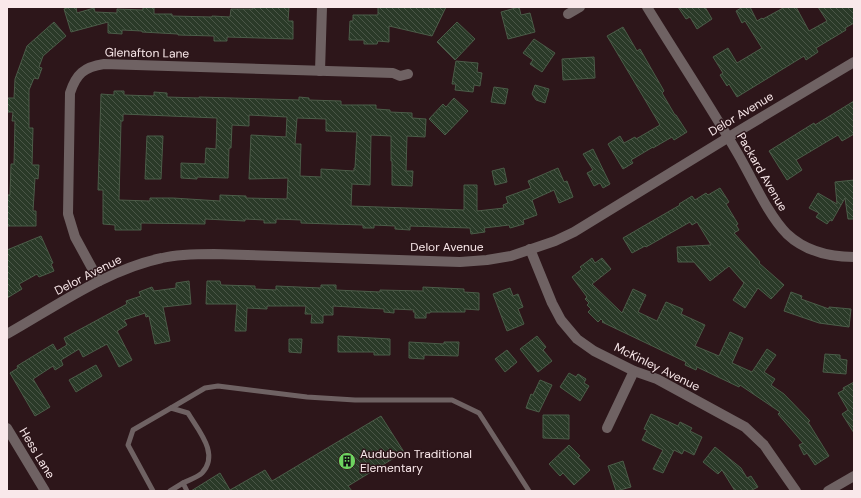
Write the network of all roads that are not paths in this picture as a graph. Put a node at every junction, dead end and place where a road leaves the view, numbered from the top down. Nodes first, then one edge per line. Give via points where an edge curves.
1 (322, 7) edge
2 (580, 7) edge
3 (647, 7) edge
4 (568, 14) dead end
5 (854, 62) edge
6 (320, 71) junction
7 (408, 74) dead end
8 (728, 138) junction
9 (530, 249) junction
10 (849, 257) edge
11 (99, 281) junction
12 (7, 334) edge
13 (634, 370) junction
14 (171, 408) junction
15 (7, 428) edge
16 (608, 428) dead end
17 (854, 476) edge
18 (183, 483) junction
19 (45, 491) edge
20 (153, 491) edge
21 (170, 491) edge
22 (187, 491) edge
23 (529, 491) edge
24 (796, 491) edge
25 (828, 491) edge

1 - 6 street
2 - 4 street
3 - 8 street, Packard Avenue
5 - 8 street, Delor Avenue
6 - 7 street, Glenafton Lane via 393,73 400,76
6 - 11 street, Glenafton Lane via 104,64 92,66 80,73 70,93 68,214 75,237
8 - 9 street, Delor Avenue via 574,232 555,242
8 - 10 street, Packard Avenue via 772,215 788,234 818,252
9 - 11 street, Delor Avenue via 511,256 460,262 193,254 135,265
9 - 13 street, McKinley Avenue via 552,303 568,329 594,351
11 - 12 street, Delor Avenue
13 - 16 street
13 - 24 street, McKinley Avenue via 657,379 745,427 764,445
14 - 18 lane via 188,413 209,448 209,461 202,473
14 - 20 lane via 133,430 128,445
14 - 23 lane via 205,388 218,386 355,400 452,400 479,413
15 - 19 street, Hess Lane
17 - 25 street
18 - 21 lane
18 - 22 lane

